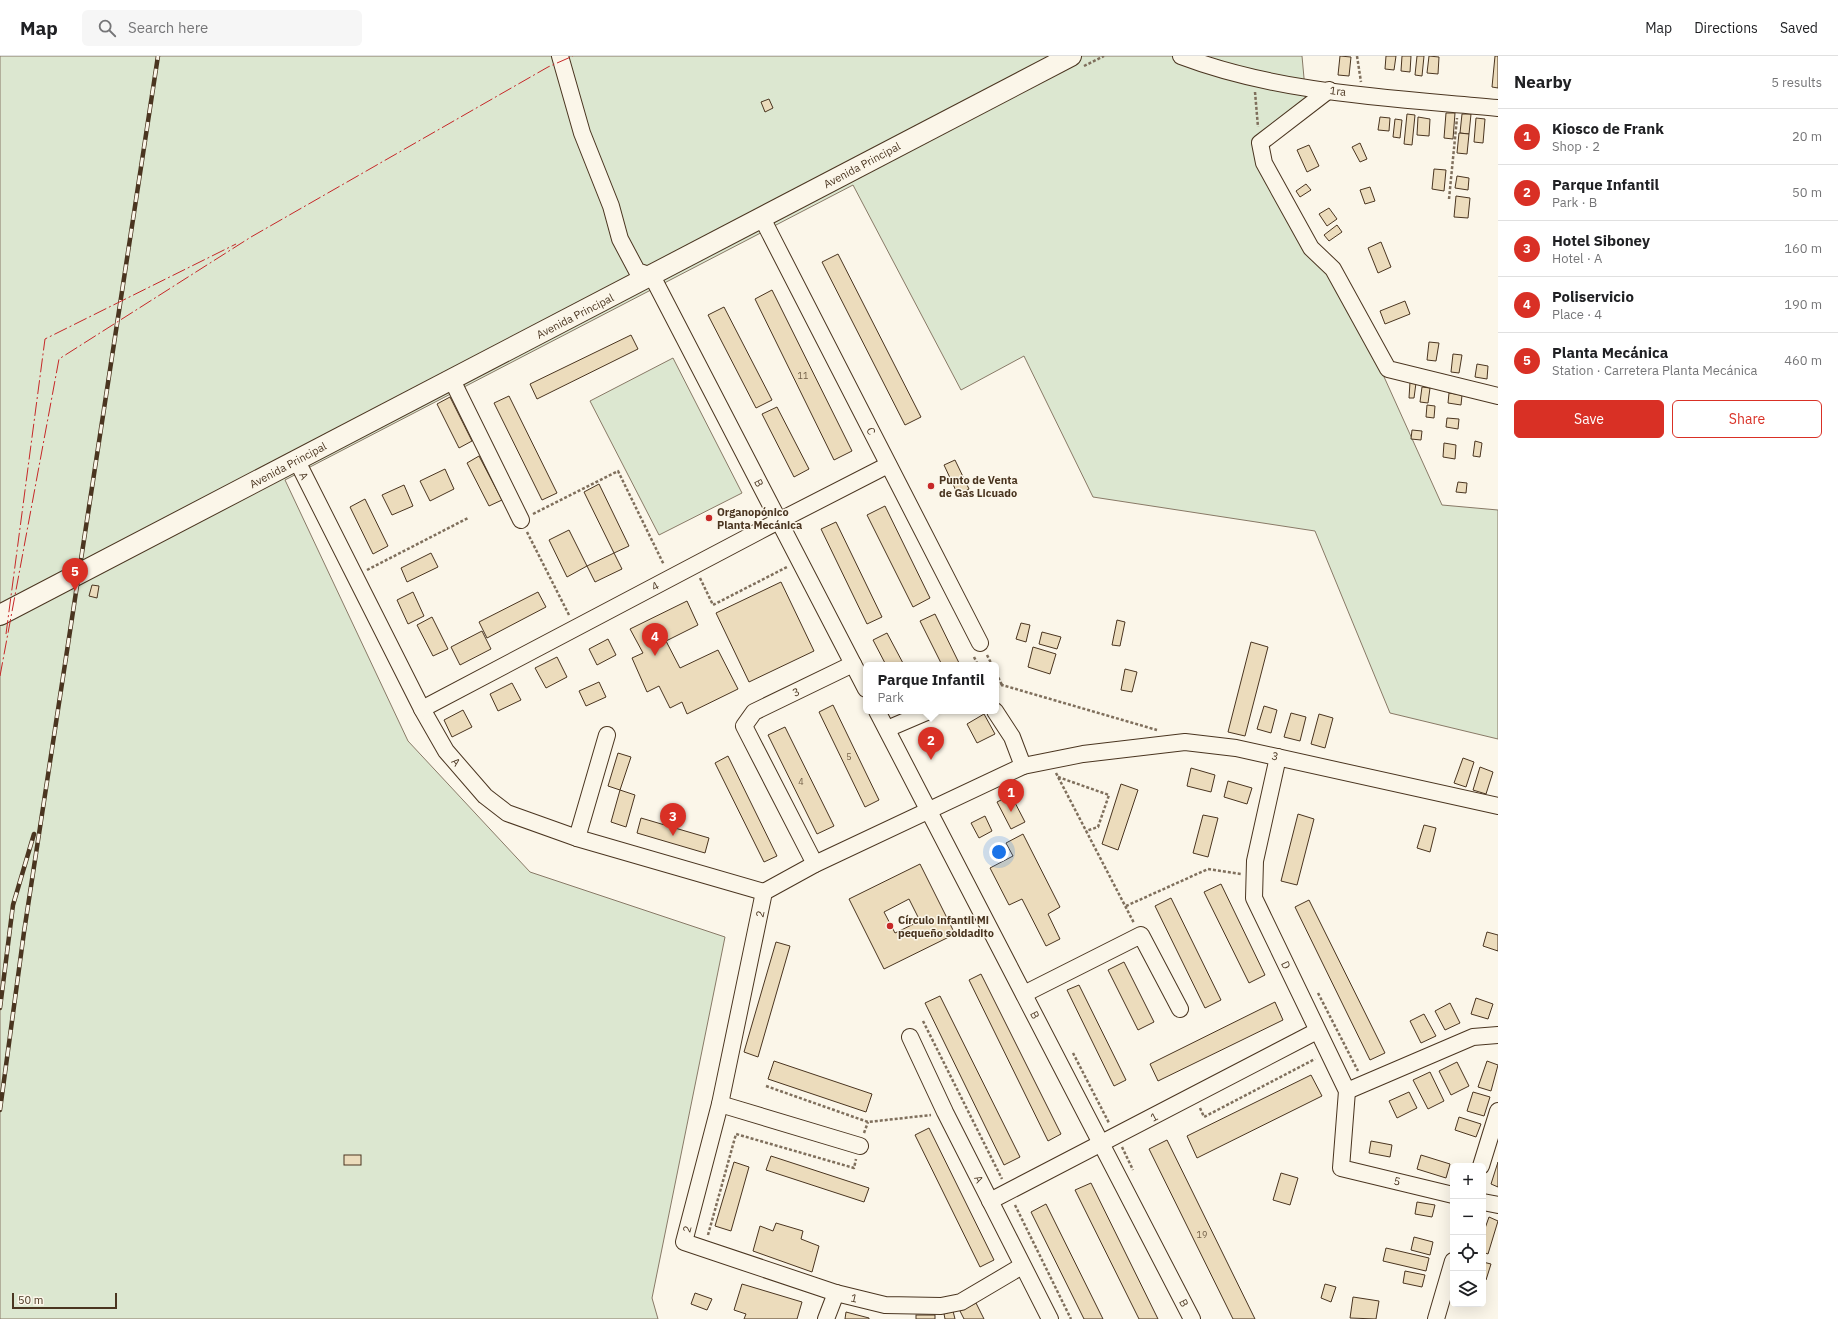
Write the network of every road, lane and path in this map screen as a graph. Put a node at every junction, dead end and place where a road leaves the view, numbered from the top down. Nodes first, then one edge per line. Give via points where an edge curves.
1 (560, 56) edge
2 (1071, 56) edge
3 (1181, 56) edge
4 (1357, 56) edge
5 (1254, 77) junction
6 (1328, 90) junction
7 (1363, 94) junction
8 (1458, 104) junction
9 (1498, 108) edge
10 (1260, 143) junction
11 (1449, 199) dead end
12 (762, 218) junction
13 (652, 276) junction
14 (452, 380) junction
15 (1498, 396) edge
16 (297, 461) junction
17 (888, 465) junction
18 (468, 518) dead end
19 (521, 520) junction
20 (779, 521) junction
21 (790, 565) dead end
22 (354, 576) junction
23 (671, 578) junction
24 (693, 579) dead end
25 (0, 615) edge
26 (576, 628) junction
27 (980, 643) dead end
28 (853, 664) junction
29 (999, 679) edge
30 (863, 683) edge
31 (1002, 685) junction
32 (999, 686) edge
33 (422, 709) junction
34 (880, 714) edge
35 (922, 714) edge
36 (997, 714) edge
37 (887, 729) junction
38 (1162, 731) dead end
39 (607, 735) dead end
40 (1278, 757) junction
41 (1049, 760) junction
42 (1023, 766) junction
43 (1058, 777) junction
44 (1498, 806) edge
45 (929, 810) junction
46 (1086, 831) junction
47 (577, 838) junction
48 (815, 864) junction
49 (1254, 876) junction
50 (764, 892) junction
51 (1126, 906) junction
52 (1141, 935) junction
53 (1317, 991) dead end
54 (1024, 994) junction
55 (1180, 1009) dead end
56 (923, 1021) dead end
57 (1317, 1031) junction
58 (1498, 1034) edge
59 (910, 1037) dead end
60 (1328, 1052) junction
61 (1364, 1084) junction
62 (766, 1086) dead end
63 (1347, 1091) junction
64 (720, 1104) junction
65 (1198, 1105) dead end
66 (1498, 1111) edge
67 (945, 1112) junction
68 (868, 1122) junction
69 (1129, 1143) dead end
70 (860, 1146) junction
71 (1104, 1149) junction
72 (1483, 1163) edge
73 (1008, 1192) junction
74 (1450, 1194) edge
75 (1486, 1203) edge
76 (1498, 1205) edge
77 (993, 1207) junction
78 (684, 1242) joint
79 (704, 1247) junction
80 (1022, 1266) junction
81 (1450, 1271) edge
82 (836, 1293) junction
83 (826, 1319) edge
84 (1050, 1319) edge
85 (1071, 1319) edge
86 (1192, 1319) edge
87 (1436, 1319) edge

1 - 13 street via 582,133 611,206 620,239 637,271
2 - 12 main road, Avenida Principal
3 - 5 street, 1ra via 1206,66
4 - 7 path
5 - 6 street, 1ra
5 - 10 path
6 - 7 street, 1ra
6 - 10 street
7 - 8 street, 1ra
8 - 9 street, 1ra
8 - 11 path
10 - 15 street via 1264,164 1311,248 1333,269 1388,368
12 - 13 main road, Avenida Principal
12 - 17 street, C
13 - 14 main road, Avenida Principal
13 - 20 street, B
14 - 16 main road, Avenida Principal
14 - 19 street
16 - 22 street, A
16 - 25 main road, Avenida Principal
17 - 20 street, 4
17 - 27 street, C
18 - 22 path
19 - 23 path via 618,471
19 - 26 path
20 - 23 street, 4
20 - 28 street, B
21 - 24 path via 713,605 699,576
22 - 33 street, A
23 - 26 street, 4
26 - 33 street, 4
28 - 30 street, B
28 - 48 street, 3 via 754,712 744,726
29 - 31 path
31 - 32 path
31 - 38 path
33 - 47 street, A via 446,751 485,796 507,813
34 - 37 street, B
35 - 37 street
36 - 42 street via 1012,737
37 - 45 street, B
39 - 47 street
40 - 41 street, 3 via 1236,748 1185,742
40 - 44 street, 3
40 - 49 street, D
41 - 42 street
41 - 43 path
42 - 45 street
43 - 46 path
43 - 46 path via 1108,795 1098,827
45 - 48 street
45 - 54 street, B
46 - 51 path
47 - 50 street, A
48 - 50 street
49 - 51 path via 1208,869
49 - 57 street, D via 1254,898
50 - 64 street, 2
51 - 52 path
52 - 54 street
52 - 55 street
53 - 61 path
54 - 71 street, B
56 - 73 path
57 - 60 street, D
57 - 71 street, 1
58 - 61 street via 1473,1036
59 - 67 street, A
60 - 63 street, D
60 - 65 path via 1204,1117
61 - 63 street
62 - 68 path
63 - 74 street, 5 via 1341,1168
64 - 70 street
64 - 78 street, 2
66 - 72 street
67 - 68 path
67 - 77 street, A
68 - 70 path
69 - 71 path
70 - 79 path via 854,1168 736,1134
71 - 73 street, 1
71 - 86 street, B
73 - 77 street, 1
75 - 76 street
77 - 80 street, A
77 - 85 path via 1014,1202
78 - 79 street, 1
79 - 82 street, 1
80 - 82 street, 1 via 961,1302 941,1306 885,1305
80 - 84 street, A
81 - 87 street
82 - 83 street

